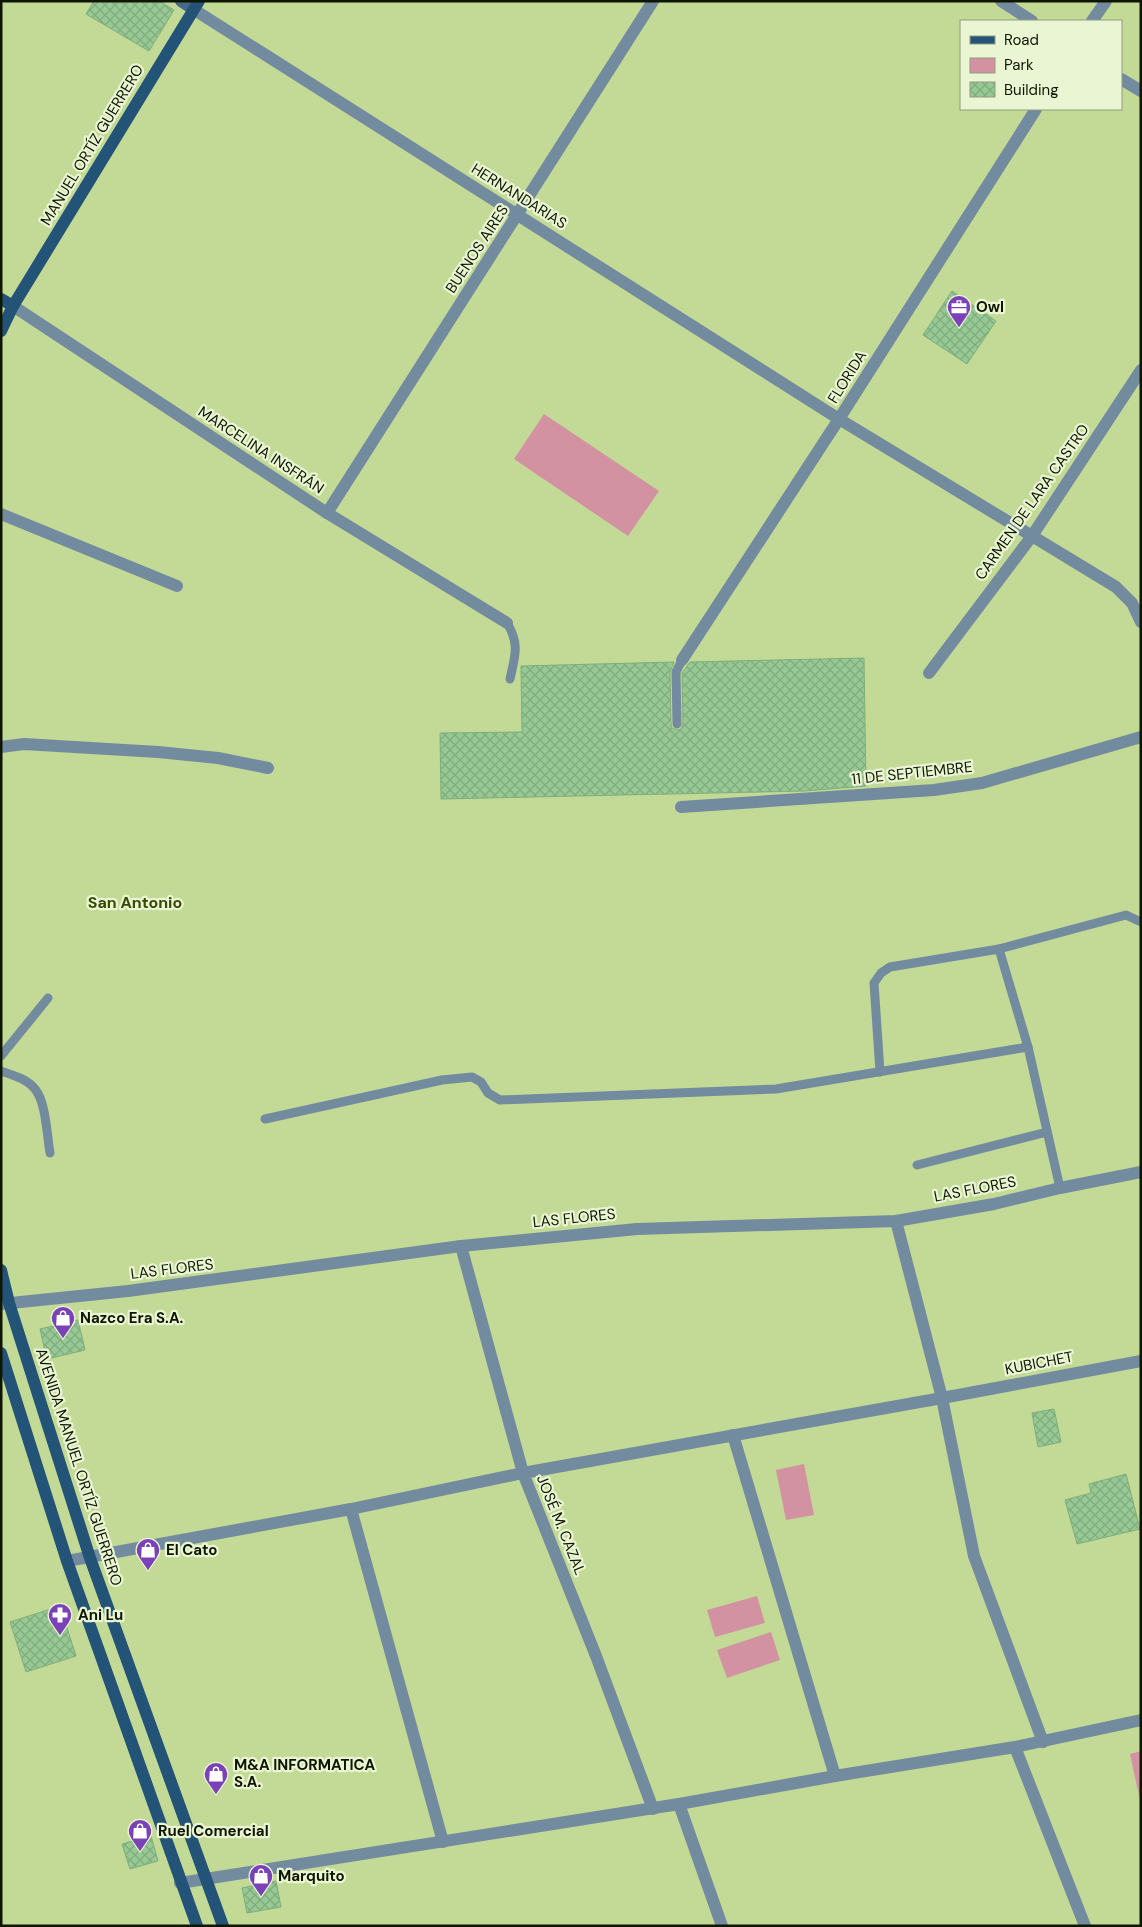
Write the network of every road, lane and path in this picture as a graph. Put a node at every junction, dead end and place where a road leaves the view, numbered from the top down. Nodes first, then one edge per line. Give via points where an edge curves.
1 (181, 1) edge
2 (653, 1) edge
3 (1001, 1) edge
4 (1106, 1) edge
5 (196, 5) edge
6 (1030, 20) edge
7 (1093, 20) edge
8 (1122, 80) edge
9 (1141, 92) edge
10 (1035, 110) edge
11 (518, 214) junction
12 (1, 299) edge
13 (13, 306) junction
14 (1, 331) edge
15 (1141, 370) edge
16 (839, 419) junction
17 (327, 513) junction
18 (1, 514) edge
19 (1032, 536) junction
20 (177, 586) dead end
21 (1141, 622) edge
22 (507, 623) joint
23 (682, 660) joint
24 (929, 673) dead end
25 (510, 679) dead end
26 (677, 724) dead end
27 (1141, 737) edge
28 (1, 747) edge
29 (268, 768) dead end
30 (681, 807) dead end
31 (1141, 922) edge
32 (999, 949) junction
33 (48, 998) dead end
34 (1028, 1047) junction
35 (1, 1056) edge
36 (1, 1071) edge
37 (880, 1072) junction
38 (265, 1119) dead end
39 (1047, 1132) junction
40 (50, 1153) dead end
41 (917, 1165) dead end
42 (1141, 1172) edge
43 (1060, 1188) junction
44 (896, 1221) junction
45 (461, 1246) junction
46 (1, 1270) edge
47 (5, 1304) edge
48 (1, 1353) edge
49 (1141, 1361) edge
50 (942, 1398) junction
51 (733, 1436) junction
52 (523, 1472) junction
53 (351, 1509) junction
54 (90, 1558) junction
55 (67, 1561) junction
56 (1141, 1720) edge
57 (1042, 1742) junction
58 (1015, 1747) junction
59 (834, 1776) junction
60 (679, 1804) junction
61 (653, 1809) junction
62 (443, 1842) junction
63 (206, 1880) junction
64 (180, 1883) junction
65 (197, 1926) edge
66 (224, 1926) edge
67 (722, 1926) edge
68 (1085, 1926) edge

1 - 5 main road, HERNANDARIAS
2 - 11 street, BUENOS AIRES
3 - 6 street
4 - 7 street
5 - 11 street, HERNANDARIAS
5 - 13 main road, MANUEL ORTÍZ GUERRERO
8 - 9 street
10 - 16 street, FLORIDA
11 - 16 street, HERNANDARIAS
11 - 17 street, BUENOS AIRES
12 - 13 main road, MARCELINA INSFRÁN
13 - 14 main road
13 - 17 street, MARCELINA INSFRÁN
15 - 19 street, CARMEN DE LARA CASTRO
16 - 19 street, HERNANDARIAS
16 - 23 street, FLORIDA
17 - 22 street, MARCELINA INSFRÁN
18 - 20 street
19 - 21 street, HERNANDARIAS via 1116,587 1132,603
19 - 24 street, CARMEN DE LARA CASTRO
22 - 25 lane via 514,634 516,647
23 - 26 lane via 676,672
27 - 30 street, 11 DE SEPTIEMBRE via 982,783 934,790
28 - 29 street via 24,744 158,752 218,758
31 - 32 lane via 1126,915
32 - 34 lane
32 - 37 lane via 890,967 881,973 874,983
33 - 35 lane
34 - 37 lane
34 - 39 lane
36 - 40 lane via 26,1081 36,1090 42,1102
37 - 38 lane via 776,1090 500,1100 472,1077 442,1080
39 - 41 lane
39 - 43 lane
42 - 43 street, LAS FLORES
43 - 44 street, LAS FLORES via 994,1204
44 - 45 street, LAS FLORES via 636,1229
44 - 50 street
45 - 47 street, LAS FLORES via 128,1291
45 - 52 street, JOSÉ M. CAZAL
46 - 47 main road, AVENIDA MANUEL ORTÍZ GUERRERO
47 - 54 main road, AVENIDA MANUEL ORTÍZ GUERRERO
48 - 55 main road
49 - 50 street, KUBICHET
50 - 51 street, KUBICHET
50 - 57 street via 974,1556
51 - 52 street, KUBICHET
51 - 59 street
52 - 53 street, KUBICHET
52 - 61 street, JOSÉ M. CAZAL
53 - 54 street, KUBICHET
53 - 62 street
54 - 55 street, KUBICHET
54 - 63 main road, AVENIDA MANUEL ORTÍZ GUERRERO
55 - 64 main road
56 - 57 street
57 - 58 street
58 - 59 street
58 - 68 street
59 - 60 street
60 - 61 street
60 - 67 street
61 - 62 street
62 - 63 street
63 - 64 street
63 - 66 main road, AVENIDA MANUEL ORTÍZ GUERRERO
64 - 65 main road

